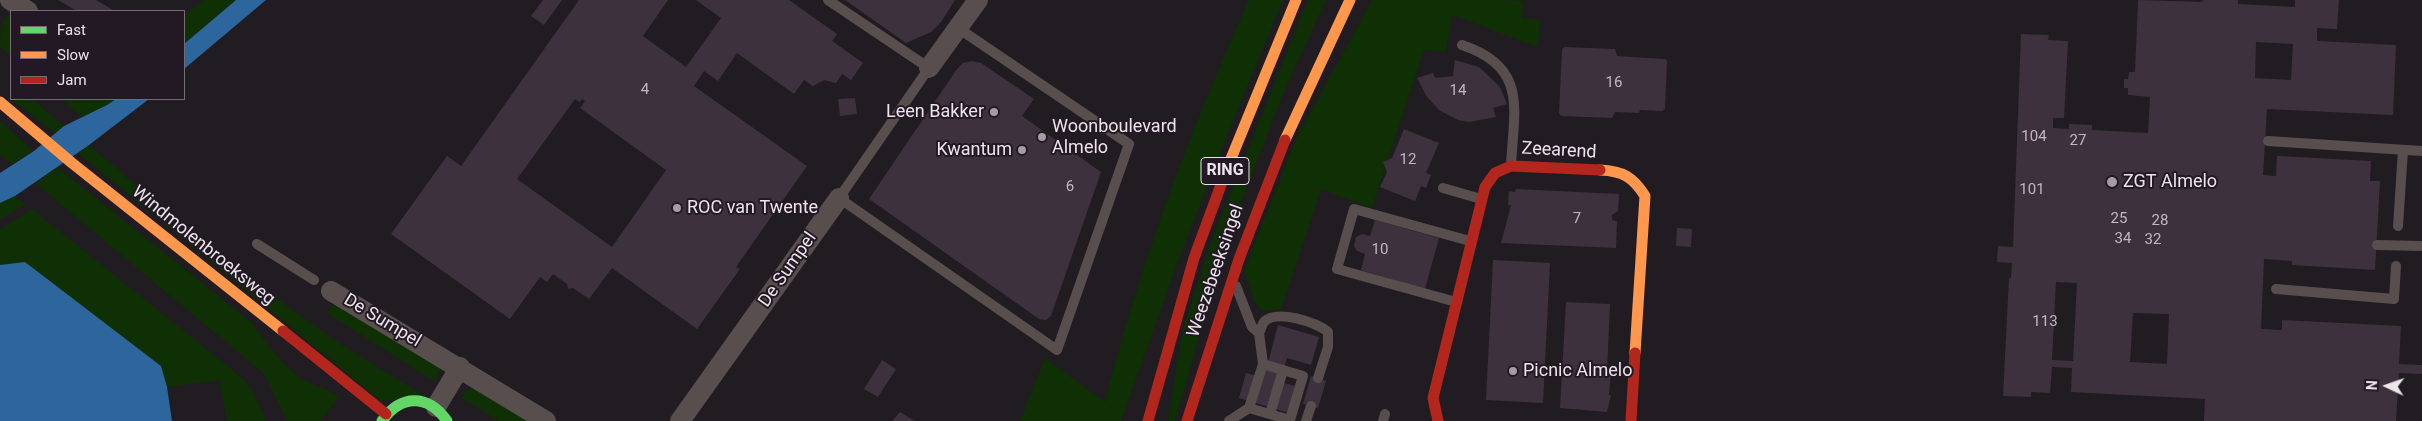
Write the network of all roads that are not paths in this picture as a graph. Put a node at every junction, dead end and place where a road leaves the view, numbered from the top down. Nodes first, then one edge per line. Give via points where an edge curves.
1 (10, 0) edge
2 (828, 0) edge
3 (978, 0) edge
4 (1296, 0) edge
5 (1350, 0) edge
6 (26, 10) edge
7 (958, 28) junction
8 (1462, 45) dead end
9 (929, 68) junction
10 (0, 102) edge
11 (2268, 141) dead end
12 (2403, 150) junction
13 (2422, 151) edge
14 (1511, 166) junction
15 (1443, 188) dead end
16 (839, 198) junction
17 (1482, 200) junction
18 (2398, 226) dead end
19 (1472, 242) junction
20 (257, 244) dead end
21 (2377, 244) dead end
22 (2422, 246) edge
23 (2396, 266) dead end
24 (1231, 275) junction
25 (314, 280) dead end
26 (2276, 290) dead end
27 (331, 291) dead end
28 (1457, 302) junction
29 (1260, 333) junction
30 (1262, 364) junction
31 (460, 367) junction
32 (1283, 370) junction
33 (1318, 378) dead end
34 (1311, 406) dead end
35 (1249, 408) junction
36 (441, 414) edge
37 (1270, 414) junction
38 (384, 417) edge
39 (546, 421) edge
40 (680, 421) edge
41 (1148, 421) edge
42 (1187, 421) edge
43 (1230, 421) edge
44 (1259, 421) edge
45 (1306, 421) edge
46 (1438, 421) edge
47 (1632, 421) edge

1 - 6 street
2 - 9 lane
3 - 7 street
4 - 41 street, Weezebeeksingel / RING via 1224,175 1194,258
5 - 24 street, Weezebeeksingel / RING via 1271,169
7 - 9 street
7 - 16 lane via 1129,144 1057,350
8 - 14 lane via 1493,61 1504,72 1513,90
9 - 16 lane, De Sumpel
10 - 38 street, Windmolenbroeksweg
11 - 12 lane
12 - 13 lane
12 - 18 lane
14 - 17 street, Zeearend via 1495,172 1485,187
14 - 47 street, Zeearend via 1614,171 1635,180 1645,196
15 - 17 lane
16 - 40 street, De Sumpel
17 - 19 street, Zeearend
19 - 28 street, Zeearend
19 - 28 lane via 1354,209 1338,269
20 - 25 lane
21 - 22 lane, bridge
23 - 26 lane via 2394,299
24 - 29 lane via 1252,327
24 - 42 street, Weezebeeksingel / RING
27 - 31 street, De Sumpel
28 - 46 street, Zeearend via 1433,398
29 - 30 lane
29 - 33 lane via 1264,322 1273,316 1322,326 1328,332 1328,347
30 - 32 lane
30 - 35 lane
31 - 36 street
31 - 39 street, De Sumpel
32 - 37 lane
32 - 37 lane via 1303,376 1290,420
34 - 45 lane
35 - 37 lane
35 - 43 lane
35 - 44 lane
36 - 38 street via 424,401 409,400 397,404

